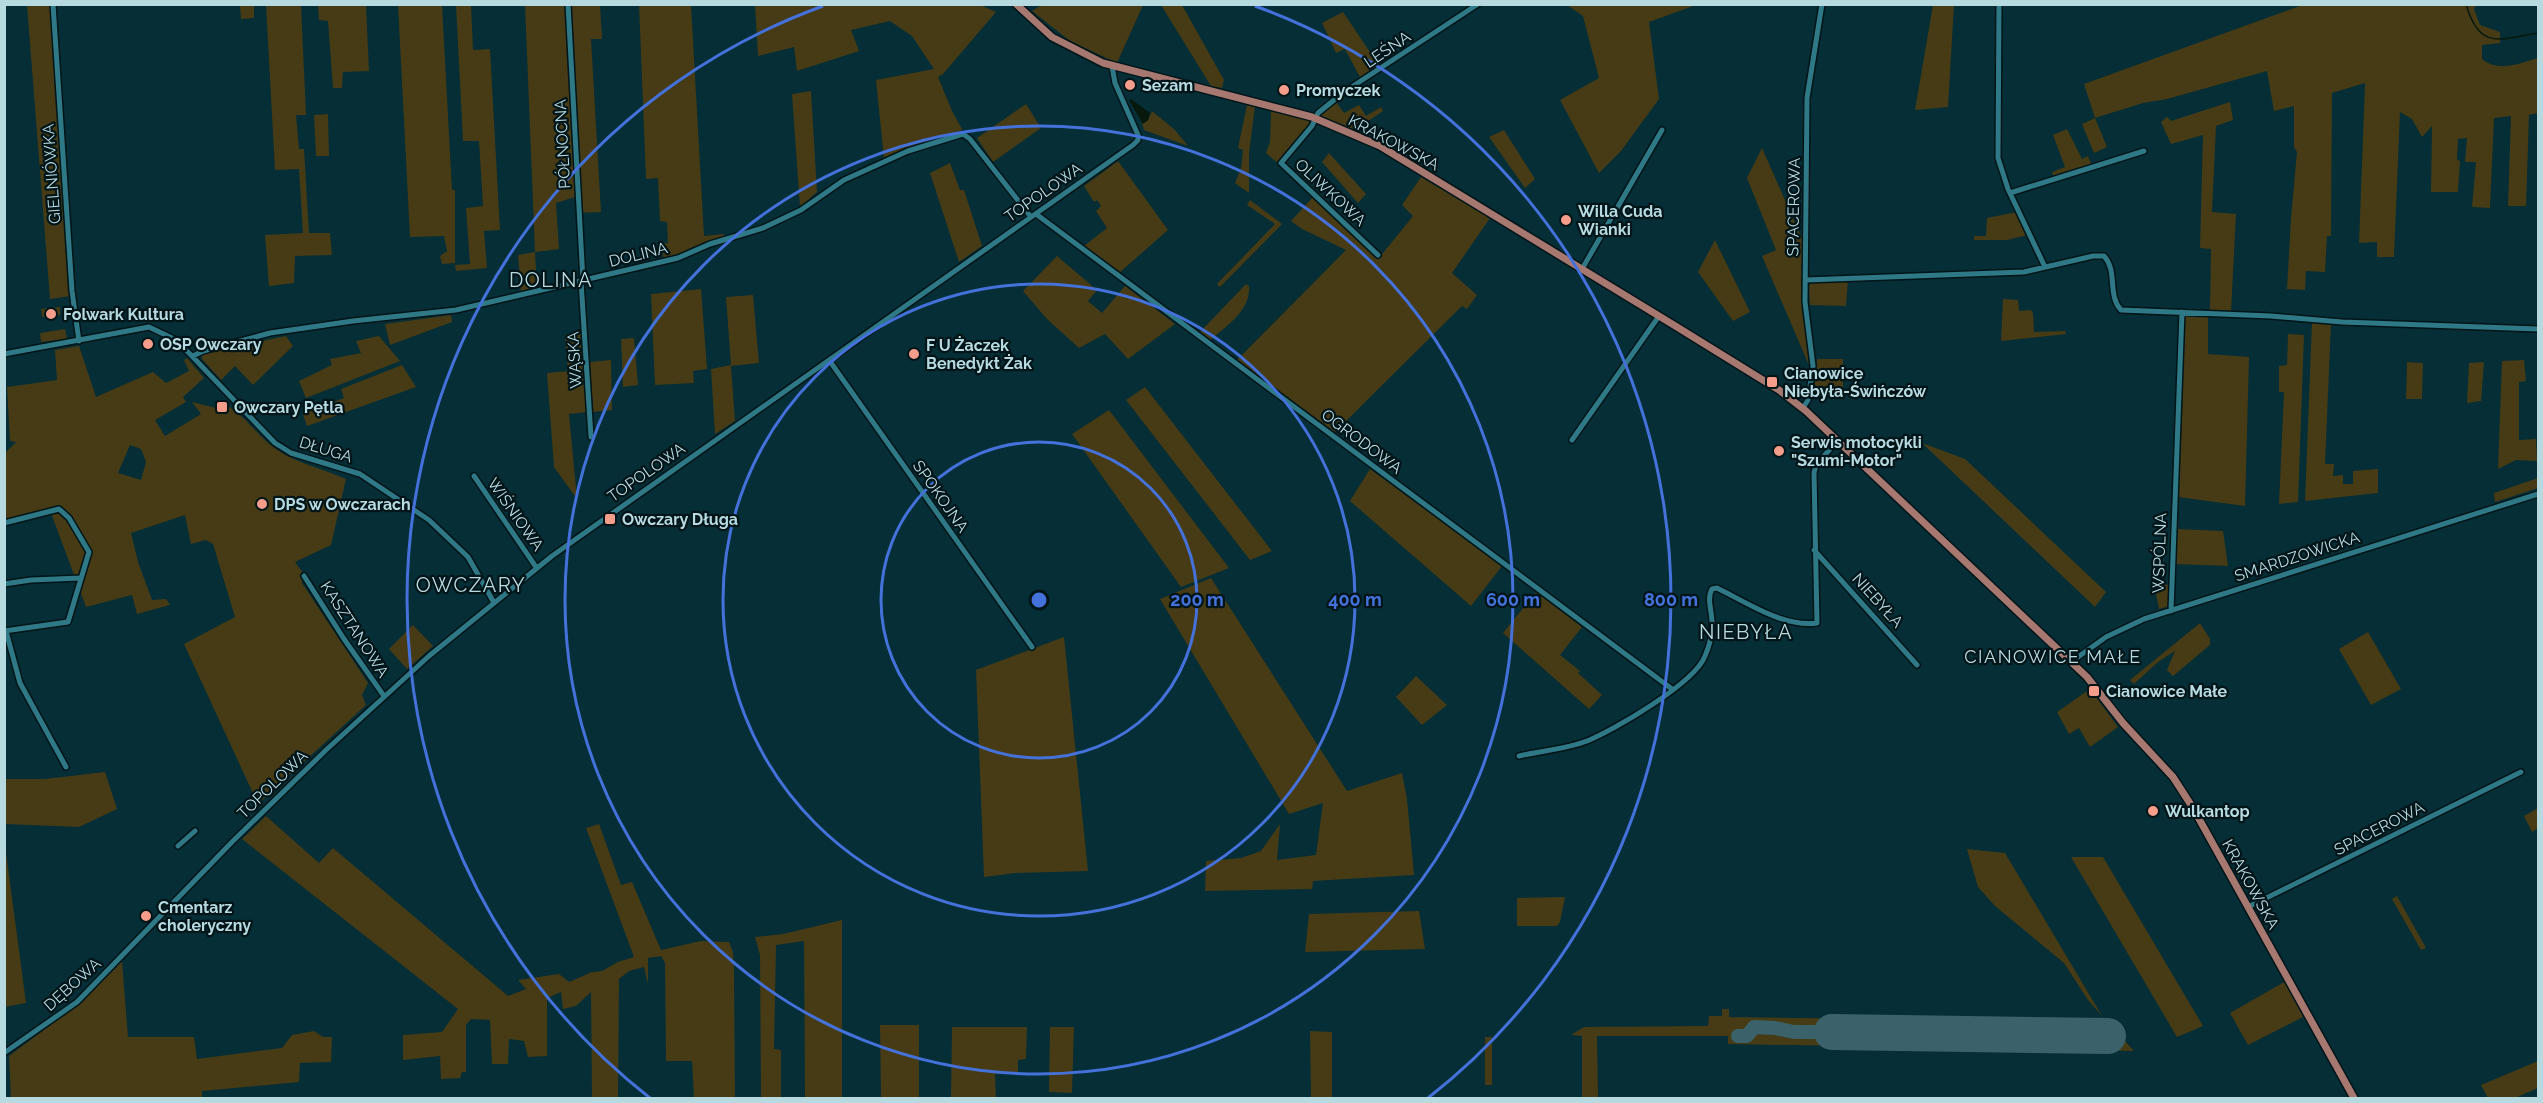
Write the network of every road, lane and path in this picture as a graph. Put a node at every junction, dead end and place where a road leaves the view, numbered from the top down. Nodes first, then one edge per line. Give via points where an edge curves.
1 (53, 4) edge
2 (568, 4) edge
3 (1016, 4) edge
4 (1478, 4) edge
5 (1822, 4) edge
6 (1999, 4) edge
7 (1112, 66) junction
8 (1316, 118) junction
9 (1662, 130) dead end
10 (2144, 151) dead end
11 (2010, 194) junction
12 (1034, 216) junction
13 (1378, 255) dead end
14 (2045, 267) junction
15 (1582, 269) junction
16 (1805, 280) junction
17 (582, 281) junction
18 (2182, 312) junction
19 (1659, 316) junction
20 (2538, 329) edge
21 (79, 341) junction
22 (4, 354) edge
23 (193, 356) junction
24 (829, 360) junction
25 (1803, 408) junction
26 (591, 437) dead end
27 (1572, 440) dead end
28 (1838, 440) junction
29 (474, 476) dead end
30 (2538, 494) edge
31 (4, 523) edge
32 (1816, 551) junction
33 (536, 567) junction
34 (304, 576) dead end
35 (81, 578) junction
36 (4, 584) edge
37 (493, 602) junction
38 (2171, 610) junction
39 (5, 631) edge
40 (1032, 646) dead end
41 (2071, 662) junction
42 (1917, 665) dead end
43 (1672, 689) junction
44 (384, 696) junction
45 (1519, 756) dead end
46 (66, 767) dead end
47 (2521, 772) dead end
48 (195, 831) dead end
49 (178, 846) dead end
50 (210, 853) dead end
51 (216, 859) junction
52 (2248, 907) junction
53 (150, 926) joint
54 (4, 1053) edge
55 (2354, 1098) edge

1 - 21 street, GIELNIÓWKA via 72,291
2 - 17 street, PÓŁNOCNA
3 - 7 main road, KRAKOWSKA via 1052,37
4 - 8 street, LEŚNA via 1344,92
5 - 16 street, SPACEROWA via 1807,98
6 - 11 street via 1998,158
7 - 8 main road, KRAKOWSKA
7 - 12 street, TOPOLOWA via 1138,140
8 - 13 street, OLIWKOWA via 1281,163
8 - 15 main road, KRAKOWSKA via 1388,151
9 - 15 street
10 - 11 street
11 - 14 street
12 - 17 street, DOLINA via 963,134 908,152 844,180 801,210 763,228 678,258
12 - 24 street, TOPOLOWA
12 - 43 street, OGRODOWA
14 - 16 street via 2024,272
14 - 18 street via 2104,256 2109,262 2115,301 2121,310
15 - 19 main road, KRAKOWSKA
16 - 25 street, SPACEROWA via 1813,366 1808,400
17 - 23 street, DOLINA via 452,311 295,328
17 - 26 street, WĄSKA
18 - 20 street
18 - 38 street, WSPÓLNA
19 - 25 main road, KRAKOWSKA
19 - 27 street
21 - 22 street, DŁUGA
21 - 23 street, DŁUGA via 149,327 174,339
23 - 37 street, DŁUGA via 274,443 291,453 360,474 429,520 468,557
24 - 33 street, TOPOLOWA
24 - 40 street, SPOKOJNA
25 - 28 main road, KRAKOWSKA
28 - 32 street via 1814,470
28 - 41 main road, KRAKOWSKA
29 - 33 street, WIŚNIOWA
30 - 38 street, SMARDZOWICKA
31 - 35 street via 54,509 64,512 89,552
32 - 42 street, NIEBYŁA
32 - 43 street via 1817,623 1800,624 1717,588 1710,591 1712,624 1705,658
33 - 37 street, TOPOLOWA
34 - 44 street, KASZTANOWA
35 - 36 street
35 - 39 street via 68,622
37 - 44 street, TOPOLOWA
38 - 41 street, SMARDZOWICKA via 2120,629
39 - 46 street via 20,683
41 - 52 main road, KRAKOWSKA via 2173,777
43 - 45 street via 1622,723 1586,741
44 - 51 street, TOPOLOWA
47 - 52 street, SPACEROWA
48 - 49 street
50 - 51 street
51 - 53 street, TOPOLOWA
52 - 55 main road, KRAKOWSKA
53 - 54 street, DĘBOWA via 77,1002

